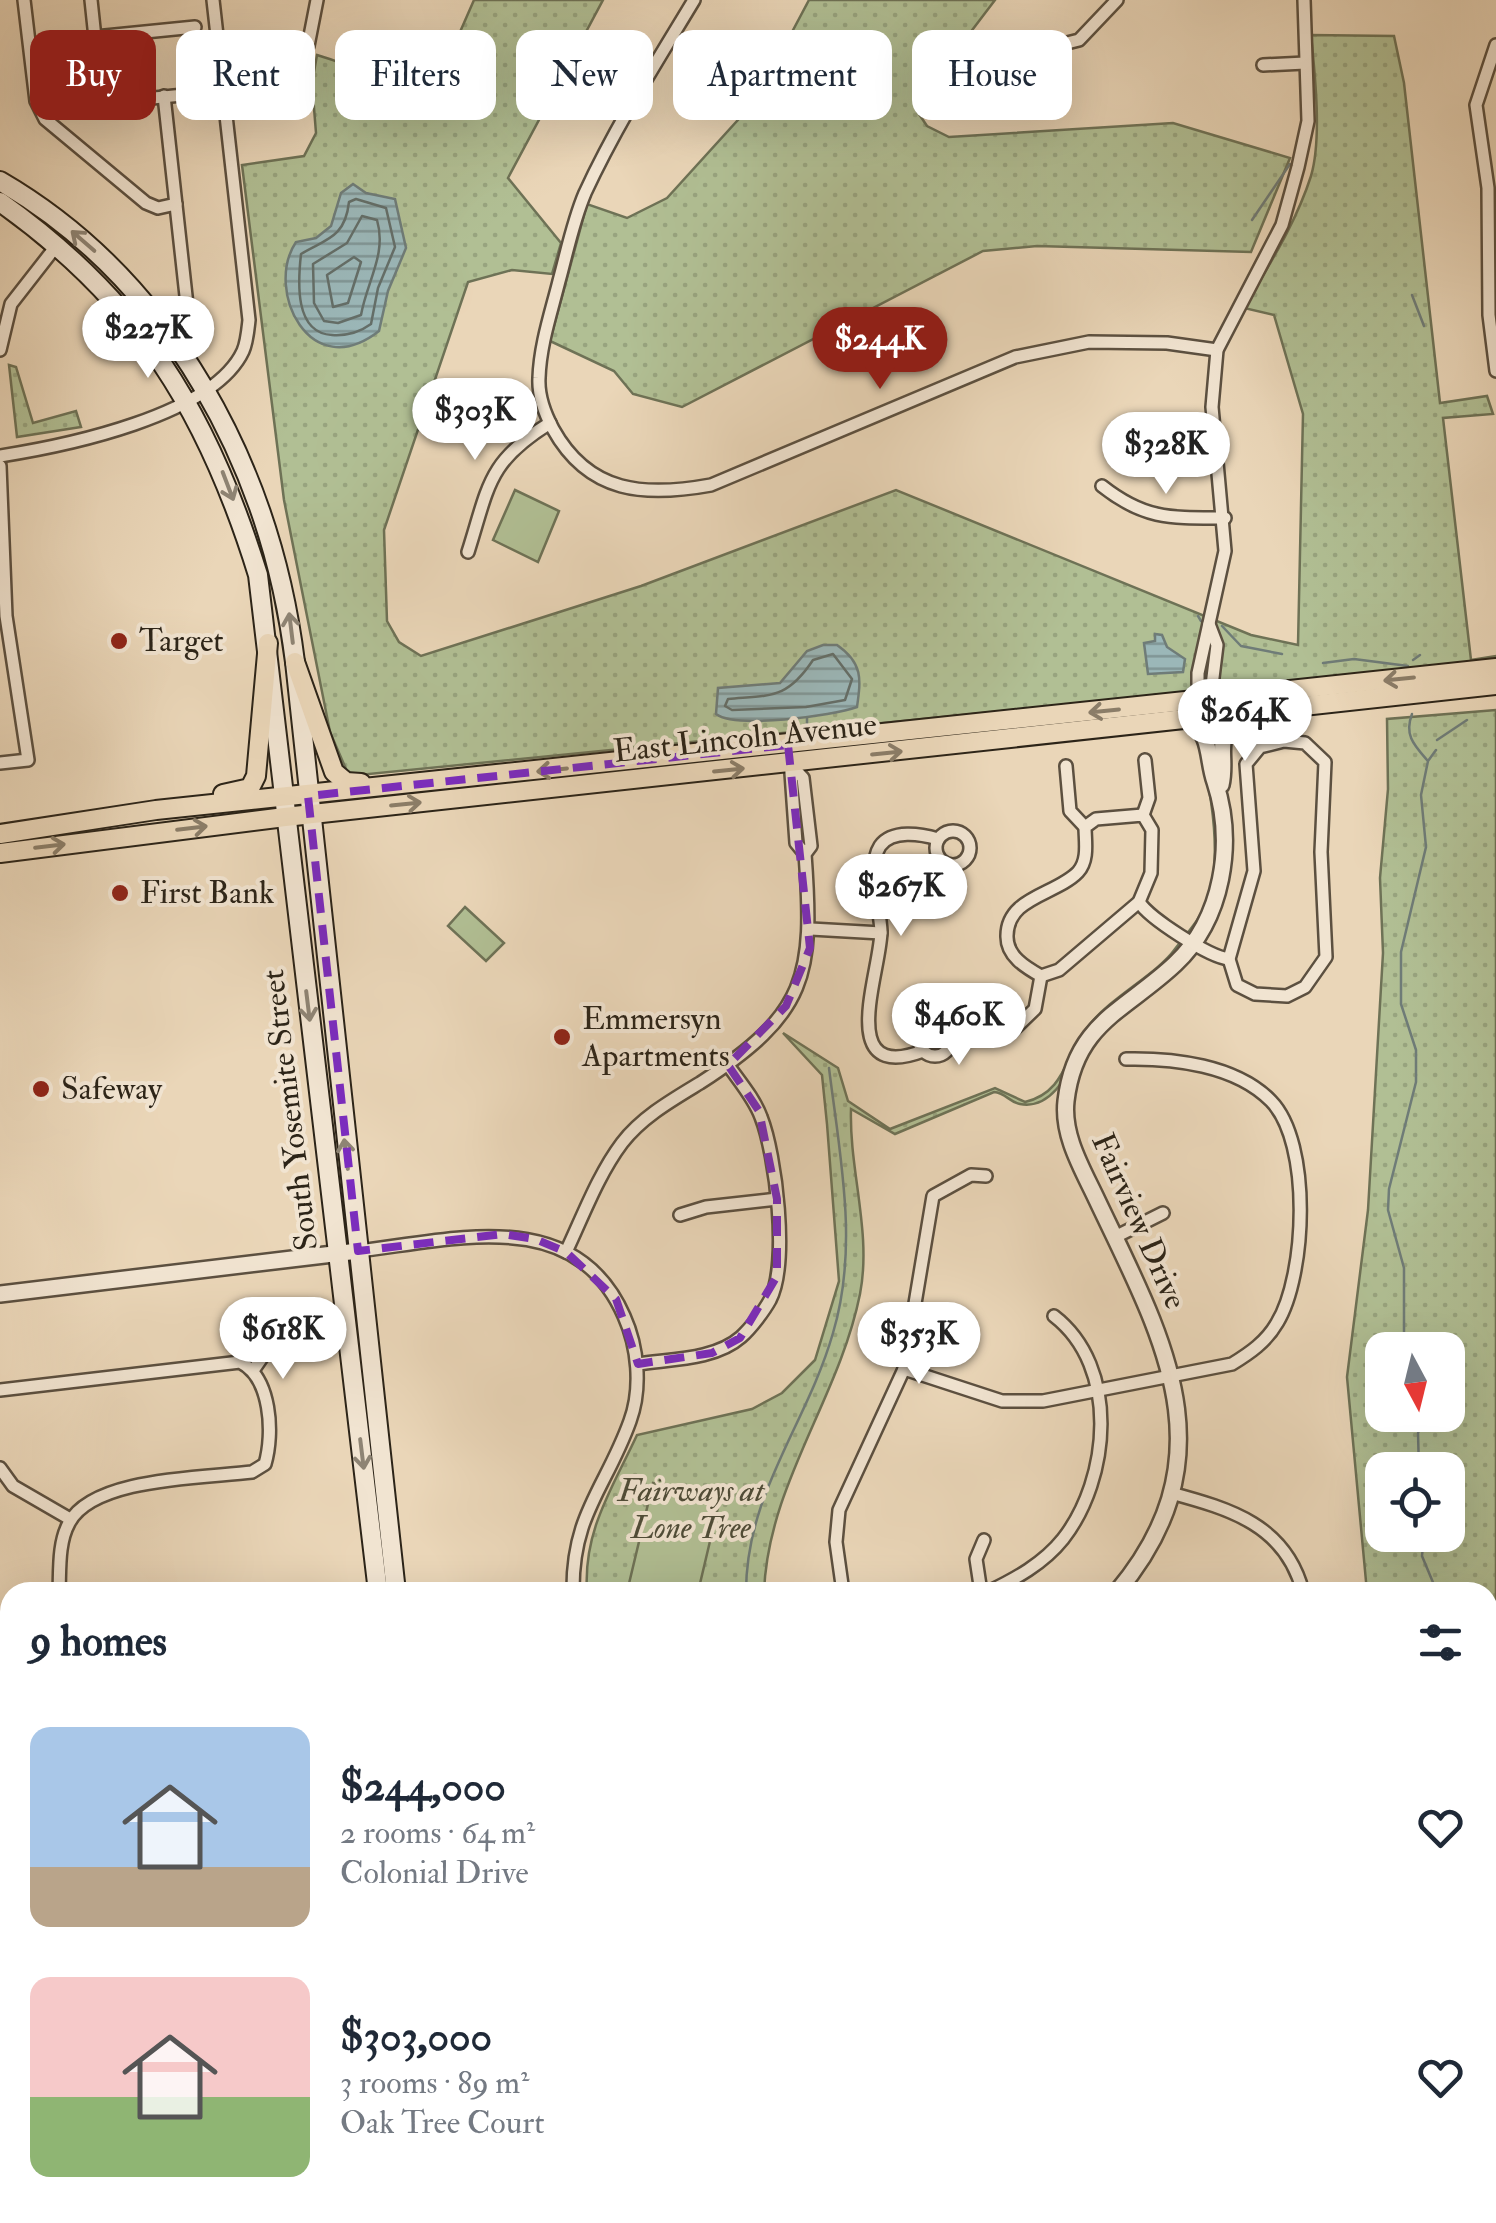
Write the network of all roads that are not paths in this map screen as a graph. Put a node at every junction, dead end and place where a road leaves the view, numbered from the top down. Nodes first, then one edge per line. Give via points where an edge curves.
1 (24, 0) edge
2 (91, 0) edge
3 (213, 0) edge
4 (317, 0) edge
5 (694, 0) edge
6 (1117, 0) edge
7 (1304, 0) edge
8 (195, 27) dead end
9 (94, 30) edge
10 (217, 30) edge
11 (311, 30) edge
12 (156, 31) edge
13 (1072, 42) edge
14 (1496, 46) edge
15 (1305, 64) junction
16 (1263, 65) dead end
17 (176, 94) edge
18 (164, 96) junction
19 (156, 97) edge
20 (228, 120) edge
21 (0, 181) edge
22 (0, 202) edge
23 (176, 204) junction
24 (57, 245) junction
25 (187, 305) dead end
26 (0, 350) edge
27 (1216, 350) junction
28 (1496, 371) edge
29 (205, 388) junction
30 (187, 398) junction
31 (550, 423) junction
32 (0, 456) edge
33 (0, 466) edge
34 (1102, 486) dead end
35 (1225, 518) junction
36 (468, 552) dead end
37 (268, 643) junction
38 (295, 662) junction
39 (1496, 668) edge
40 (1496, 685) edge
41 (1211, 709) junction
42 (1242, 715) junction
43 (1191, 720) junction
44 (789, 754) junction
45 (1144, 760) dead end
46 (0, 763) edge
47 (1066, 766) dead end
48 (500, 776) junction
49 (1219, 793) junction
50 (308, 805) junction
51 (284, 808) junction
52 (156, 810) junction
53 (1144, 815) junction
54 (1084, 826) junction
55 (0, 834) edge
56 (938, 840) dead end
57 (0, 852) edge
58 (1140, 902) junction
59 (810, 929) junction
60 (881, 933) junction
61 (1192, 944) junction
62 (1229, 958) junction
63 (1040, 976) junction
64 (1008, 1035) dead end
65 (923, 1051) dead end
66 (1126, 1060) dead end
67 (728, 1065) junction
68 (986, 1176) dead end
69 (777, 1199) junction
70 (1163, 1213) dead end
71 (680, 1215) dead end
72 (1114, 1237) junction
73 (358, 1251) junction
74 (566, 1252) junction
75 (337, 1253) junction
76 (0, 1294) edge
77 (1054, 1316) dead end
78 (1258, 1348) junction
79 (264, 1356) dead end
80 (1268, 1358) dead end
81 (638, 1364) junction
82 (254, 1369) junction
83 (904, 1369) junction
84 (1174, 1378) junction
85 (0, 1390) edge
86 (1099, 1393) junction
87 (265, 1464) junction
88 (0, 1468) edge
89 (276, 1473) dead end
90 (1171, 1492) junction
91 (70, 1519) junction
92 (984, 1540) dead end
93 (60, 1582) edge
94 (377, 1582) edge
95 (395, 1582) edge
96 (573, 1582) edge
97 (842, 1582) edge
98 (982, 1582) edge
99 (1003, 1582) edge
100 (1124, 1582) edge
101 (1299, 1582) edge

1 - 23 street via 36,101 46,119 146,203
2 - 9 street
3 - 10 street
4 - 11 street
5 - 31 street via 584,197 543,344 538,382
6 - 13 street
7 - 15 street
8 - 12 street
14 - 28 street via 1478,93 1476,129 1488,188
15 - 16 street
15 - 27 street via 1308,121 1282,225
17 - 18 street
18 - 19 street
18 - 23 street
20 - 29 street via 249,320 244,350
29 -> 21 main road, South Yosemite Street via 120,276 74,233
22 - 24 main road, South Yosemite Street
23 - 25 street
24 - 26 street via 11,304
24 - 30 main road, South Yosemite Street via 135,323
27 - 31 street via 1090,342 1014,358 711,485 670,492 639,492 598,478 567,454
27 - 35 street via 1212,407
29 - 30 street
38 -> 29 main road, South Yosemite Street via 280,567
30 - 32 street via 88,440
30 -> 37 main road, South Yosemite Street via 241,519
31 - 36 street via 495,467
33 - 46 street via 6,616 28,760
34 - 35 street via 1127,506 1162,518
35 - 41 street via 1225,551 1198,673
37 - 51 main road, South Yosemite Street
37 - 52 main road via 253,784 240,792 168,801
38 - 48 main road via 342,780 477,770
38 - 50 main road, South Yosemite Street
39 -> 41 main road, East Lincoln Avenue
40 - 42 main road, East Lincoln Avenue
41 - 42 main road, East Lincoln Avenue
41 - 43 main road, East Lincoln Avenue
41 -> 44 main road, East Lincoln Avenue
42 - 49 street, Fairview Drive via 1220,738
44 -> 43 main road, East Lincoln Avenue
43 - 49 street, Fairview Drive via 1208,742
44 -> 48 main road, East Lincoln Avenue
50 -> 44 main road, East Lincoln Avenue
44 - 59 street via 803,778
45 - 53 street
47 - 54 street via 1070,810
48 - 50 main road, East Lincoln Avenue
49 - 61 street, Fairview Drive via 1223,868 1212,912
50 - 51 main road, East Lincoln Avenue
73 -> 50 main road, South Yosemite Street
51 - 52 main road, East Lincoln Avenue
57 -> 51 main road, East Lincoln Avenue
51 -> 75 main road, South Yosemite Street
52 - 55 main road, East Lincoln Avenue
53 - 54 street
53 - 58 street via 1152,830 1151,873
54 - 63 street via 1085,859 1078,872 1017,908 1009,921 1009,949
56 - 60 street via 892,836 880,846 875,860
58 - 61 street via 1146,914
58 - 63 street via 1059,970
59 - 60 street
59 - 67 street via 794,995
60 - 65 street via 866,1009 868,1037 903,1058
61 - 62 street
61 - 72 street, Fairview Drive via 1100,1022 1072,1071 1066,1105 1071,1146
62 - 62 street via 1237,984 1275,997 1305,987 1326,958 1321,852 1327,777 1325,762 1305,743 1260,747 1246,764 1254,871
63 - 64 street via 1036,1009
66 - 78 street via 1214,1069 1276,1098 1300,1173 1295,1280 1278,1322
67 - 69 street via 759,1112
67 - 74 street via 650,1115 622,1143
68 - 83 street via 972,1175 934,1196
69 - 71 street
69 - 81 street via 777,1276 770,1300 740,1338 712,1353
70 - 72 street
72 - 84 street, Fairview Drive
73 - 74 street via 503,1234
73 - 75 street
73 - 95 main road, South Yosemite Street
74 - 81 street via 616,1299
75 - 76 street
75 -> 94 main road, South Yosemite Street
77 - 86 street via 1072,1330
78 - 80 street
78 - 84 street via 1232,1364
79 - 82 street
81 - 96 street via 632,1418 581,1520
82 - 85 street via 240,1362
82 - 87 street via 262,1380 270,1448
83 - 86 street via 1002,1402
83 - 97 street via 840,1510
84 - 86 street
84 - 90 street, Fairview Drive via 1180,1418
86 - 99 street via 1099,1454 1086,1505 1040,1562
87 - 89 street
87 - 91 street via 252,1472 111,1490
88 - 91 street via 14,1486
90 - 100 street, Fairview Drive via 1154,1540
90 - 101 street via 1274,1527
91 - 93 street
92 - 98 street via 976,1559

